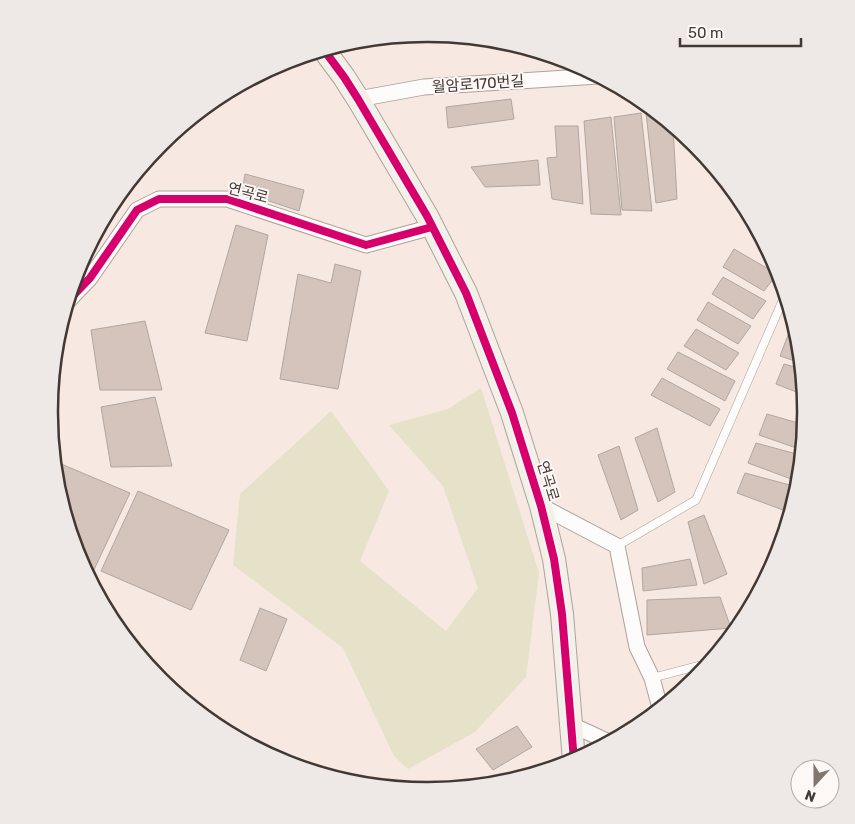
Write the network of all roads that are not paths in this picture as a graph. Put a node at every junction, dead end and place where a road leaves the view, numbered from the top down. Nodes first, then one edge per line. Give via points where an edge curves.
1 (328, 56) edge
2 (582, 77) edge
3 (358, 99) junction
4 (432, 227) junction
5 (79, 289) edge
6 (780, 304) edge
7 (541, 506) junction
8 (617, 546) junction
9 (696, 666) edge
10 (652, 678) junction
11 (658, 700) edge
12 (572, 725) junction
13 (600, 738) edge
14 (573, 751) edge

1 - 3 street, 연곡로
2 - 3 street, 월암로170번길 via 424,88
3 - 4 street, 연곡로
4 - 5 street, 연곡로 via 366,245 227,199 159,199 137,210
4 - 7 street, 연곡로 via 466,293 512,413
6 - 8 lane via 696,500
7 - 8 street, 연곡로
7 - 12 street, 연곡로 via 554,558 562,614
8 - 10 street via 637,647
9 - 10 lane
10 - 11 street
12 - 13 street
12 - 14 street, 연곡로

